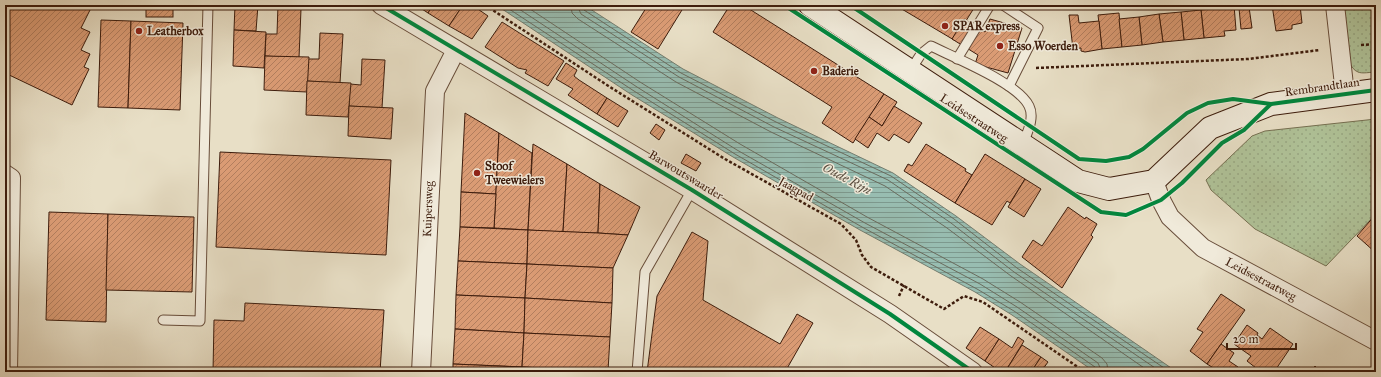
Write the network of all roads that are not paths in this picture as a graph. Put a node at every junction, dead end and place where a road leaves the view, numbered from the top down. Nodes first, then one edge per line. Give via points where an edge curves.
1 (208, 5) edge
2 (381, 5) edge
3 (810, 5) edge
4 (990, 5) edge
5 (1003, 5) edge
6 (1335, 5) edge
7 (456, 50) junction
8 (957, 59) junction
9 (910, 72) junction
10 (1009, 86) junction
11 (1376, 90) edge
12 (1345, 94) junction
13 (1023, 144) junction
14 (8, 176) edge
15 (1154, 181) junction
16 (692, 190) junction
17 (163, 320) dead end
18 (1376, 341) edge
19 (8, 372) edge
20 (421, 372) edge
21 (638, 372) edge
22 (973, 372) edge

1 - 17 lane via 200,321
2 - 7 street, Barwoutswaarder
3 - 9 main road, Leidsestraatweg
4 - 8 lane
5 - 10 lane via 1038,28
6 - 12 street
7 - 16 street, Barwoutswaarder
7 - 20 street, Kuipersweg via 435,91
8 - 9 lane, Leidsestraatweg via 931,46
8 - 10 lane, Leidsestraatweg
9 - 13 main road, Leidsestraatweg
10 - 13 lane, Leidsestraatweg via 1018,92 1029,106 1030,127
11 - 12 main road, Rembrandtlaan
12 - 15 main road, Rembrandtlaan via 1271,104 1210,128
13 - 15 main road, Leidsestraatweg via 1078,180 1109,189
14 - 19 street
15 - 18 street, Leidsestraatweg via 1170,217 1203,248
16 - 21 lane via 645,272
16 - 22 street, Barwoutswaarder via 890,314

